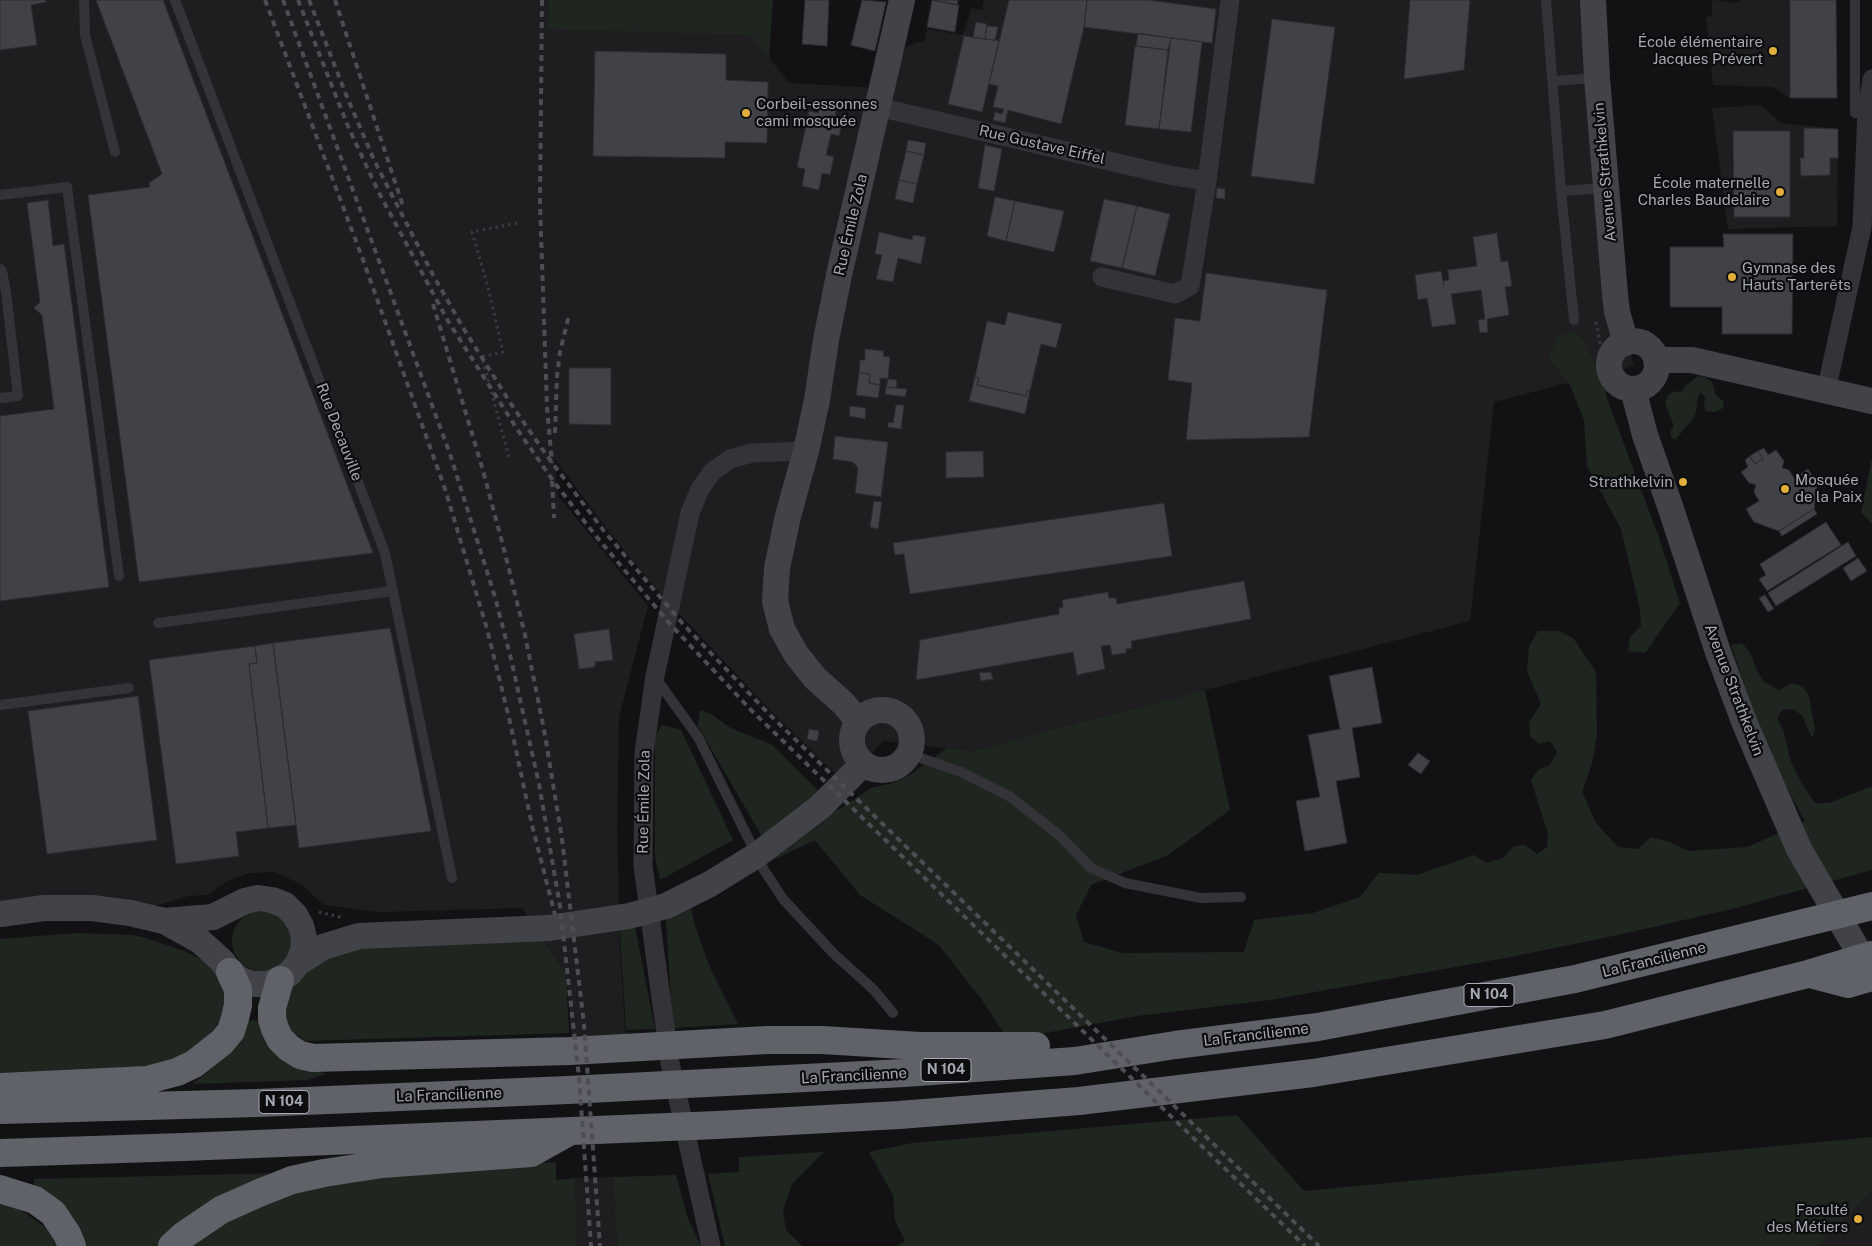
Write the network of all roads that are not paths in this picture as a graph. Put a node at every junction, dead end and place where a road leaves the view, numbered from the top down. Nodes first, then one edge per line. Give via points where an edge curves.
1 (84, 0) edge
2 (175, 0) edge
3 (902, 0) edge
4 (1230, 0) edge
5 (1546, 0) edge
6 (1593, 0) edge
7 (1855, 0) edge
8 (1597, 78) junction
9 (1872, 79) edge
10 (1553, 81) junction
11 (878, 107) junction
12 (1867, 113) junction
13 (115, 152) dead end
14 (1207, 181) junction
15 (1606, 188) junction
16 (1561, 191) junction
17 (0, 195) edge
18 (0, 269) edge
19 (1102, 277) dead end
20 (1574, 320) dead end
21 (1626, 343) junction
22 (1656, 360) junction
23 (1633, 389) junction
24 (1826, 391) junction
25 (0, 398) edge
26 (1871, 398) edge
27 (806, 451) junction
28 (119, 576) dead end
29 (393, 591) junction
30 (158, 623) dead end
31 (655, 676) junction
32 (129, 688) dead end
33 (0, 705) edge
34 (858, 721) junction
35 (909, 754) junction
36 (863, 764) junction
37 (757, 855) junction
38 (452, 878) dead end
39 (1241, 897) dead end
40 (1872, 906) edge
41 (233, 908) junction
42 (0, 914) edge
43 (295, 915) junction
44 (164, 921) junction
45 (360, 936) junction
46 (1872, 955) edge
47 (226, 966) junction
48 (289, 972) junction
49 (1808, 974) junction
50 (1872, 976) edge
51 (893, 1014) dead end
52 (1175, 1045) junction
53 (0, 1086) edge
54 (0, 1110) edge
55 (570, 1131) junction
56 (0, 1153) edge
57 (0, 1189) edge
58 (709, 1240) edge
59 (72, 1246) edge
60 (172, 1246) edge

1 - 13 lane via 85,36
2 - 29 lane, Rue Decauville via 385,552
3 - 11 street, Rue Émile Zola
4 - 14 street
5 - 10 lane
6 - 8 street, Avenue Strathkelvin
7 - 12 lane via 1854,112
8 - 10 lane
8 - 15 street, Avenue Strathkelvin
9 - 12 street
10 - 16 lane
11 - 14 street, Rue Gustave Eiffel
11 - 27 street, Rue Émile Zola via 826,340
12 - 24 street via 1862,227
14 - 19 street via 1190,286 1175,294
15 - 16 lane
15 - 21 street, Avenue Strathkelvin via 1617,312
16 - 20 lane
17 - 28 lane via 67,187
18 - 25 lane via 6,292 18,396
21 - 22 street via 1641,343 1653,352
21 - 23 street via 1614,352 1610,367 1617,382
22 - 23 street via 1657,368 1649,383
22 - 24 street via 1692,360
23 - 50 street, Avenue Strathkelvin via 1645,435 1745,724 1799,849
24 - 26 street
27 - 31 street, Rue Émile Zola via 752,453 730,459 712,472 690,513
27 - 34 street, Rue Émile Zola via 777,568 776,601 782,629 796,654
29 - 30 lane
29 - 38 lane, Rue Decauville
31 - 37 lane via 698,737
31 - 58 street, Rue Émile Zola via 644,753 642,866 670,1063
32 - 33 lane
34 - 35 street via 878,710 896,713 906,721 911,732
34 - 36 street via 851,738 853,750
35 - 36 street via 893,769 882,771
35 - 39 lane via 961,772 1009,796 1059,835 1090,868 1125,883 1200,898
36 - 37 street via 820,807
37 - 45 street via 666,906 628,916 549,928
37 - 51 lane via 783,899 834,954 874,990
40 - 52 highway, La Francilienne / N 104 via 1575,979 1318,1027
41 - 43 street via 258,898 284,905
41 - 44 street via 213,917
41 - 47 street via 225,917 217,938 218,950
42 - 44 street via 44,908 92,908
43 - 45 street
43 - 48 street via 304,938 303,951
44 - 47 street via 200,941
45 - 48 street via 322,947
46 - 49 highway
47 - 48 street via 240,980 254,984 267,984
47 - 53 highway via 238,989 236,1018 222,1042 194,1064 147,1080
48 - 52 highway via 272,1008 272,1019 280,1039 289,1048 313,1058 570,1051 776,1040 920,1046
49 - 50 highway via 1848,984
49 - 55 highway via 1605,1025 1313,1073 1079,1101 898,1115
52 - 54 highway, La Francilienne / N 104 via 1075,1061 904,1073 257,1103
55 - 56 highway
55 - 60 highway via 531,1153 382,1164 292,1180 221,1210
57 - 59 highway via 34,1200 53,1213

